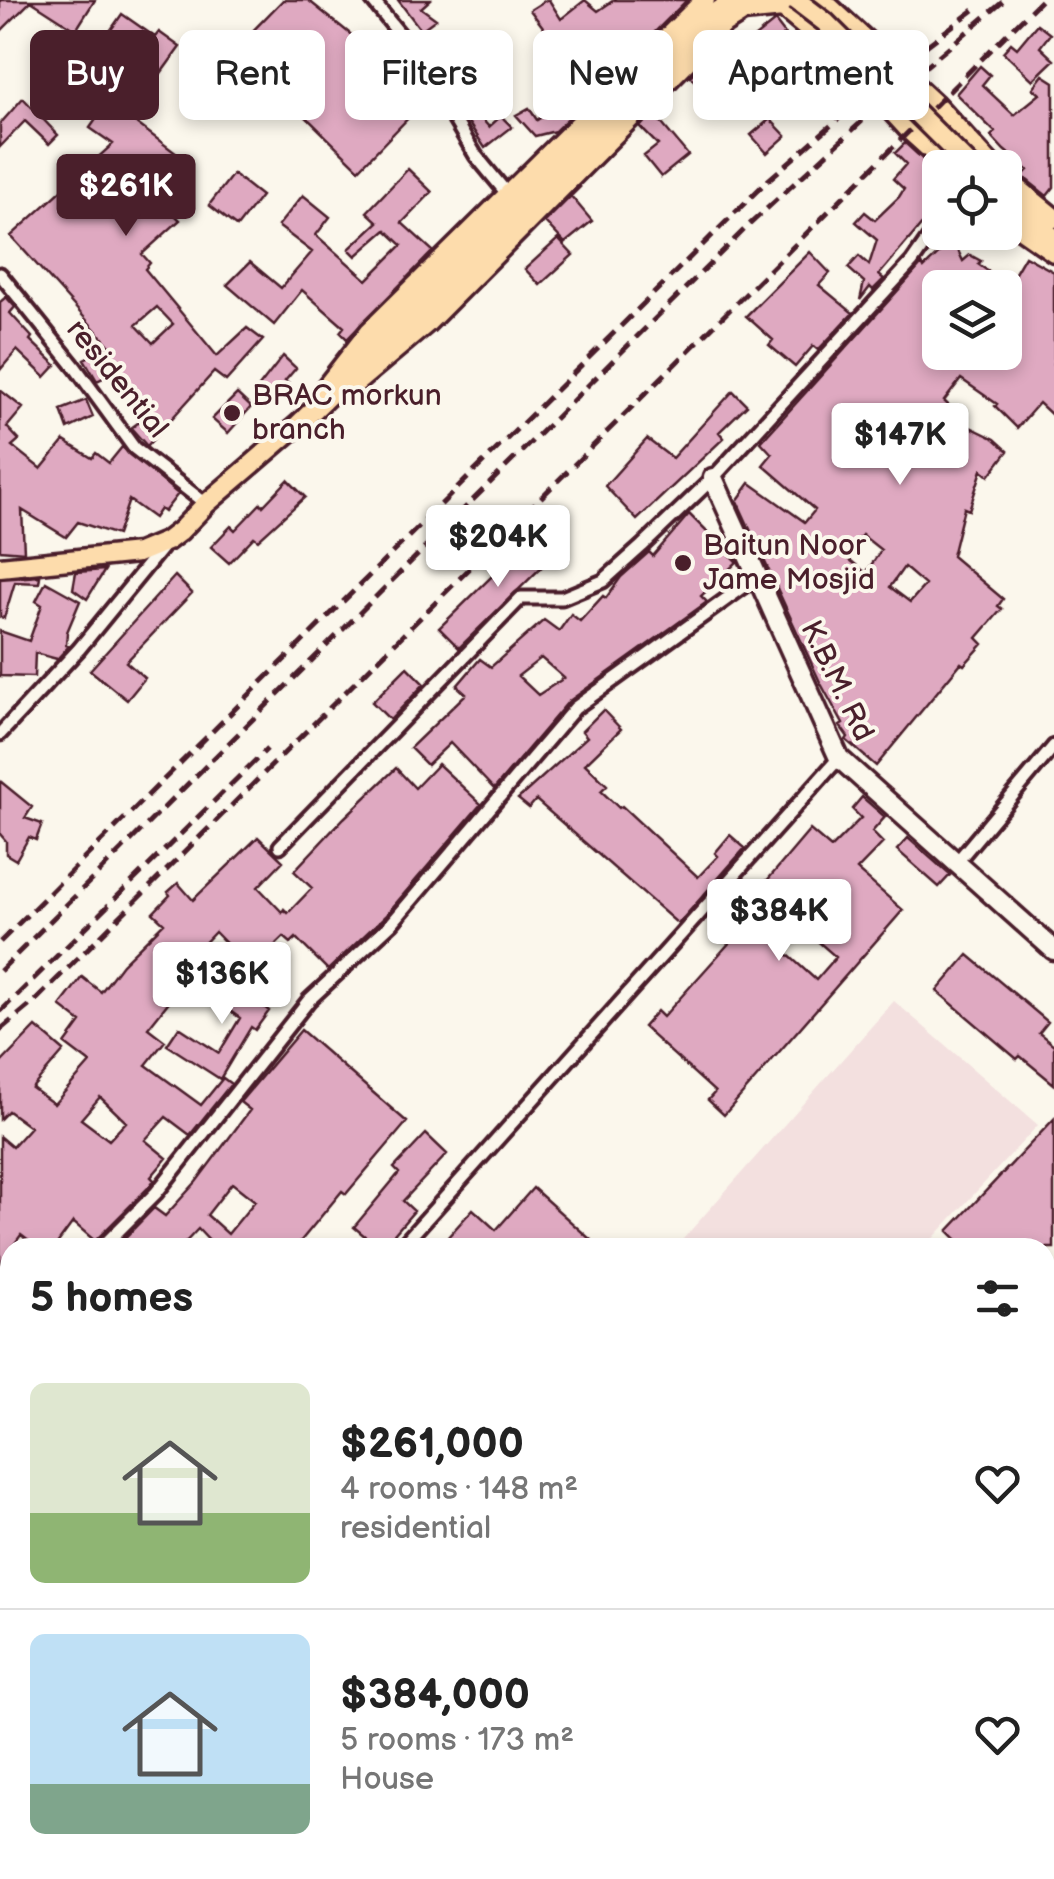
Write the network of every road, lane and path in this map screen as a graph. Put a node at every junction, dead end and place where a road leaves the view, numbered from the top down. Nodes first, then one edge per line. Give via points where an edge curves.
1 (372, 0) edge
2 (705, 0) edge
3 (734, 0) edge
4 (822, 0) edge
5 (787, 3) edge
6 (931, 150) edge
7 (966, 150) edge
8 (971, 150) edge
9 (1022, 192) edge
10 (509, 196) junction
11 (1022, 213) edge
12 (1054, 218) edge
13 (1022, 230) edge
14 (1054, 238) edge
15 (922, 248) edge
16 (1054, 252) edge
17 (0, 274) edge
18 (299, 424) junction
19 (712, 478) junction
20 (206, 504) junction
21 (167, 541) junction
22 (0, 567) edge
23 (757, 577) junction
24 (0, 734) edge
25 (1054, 746) edge
26 (839, 758) junction
27 (280, 846) dead end
28 (956, 862) junction
29 (1054, 950) edge
30 (110, 1238) edge
31 (409, 1238) edge

1 - 10 street
2 - 10 main road
3 - 18 main road via 696,26
4 - 8 main road via 935,104
5 - 6 main road
5 - 7 main road, bridge via 824,22
5 - 18 main road via 743,12 724,24 426,323
9 - 12 main road
10 - 18 main road via 368,332
11 - 14 main road
13 - 16 main road
15 - 19 street
17 - 20 street, residential via 134,448
18 - 20 main road
19 - 23 street, K.B.M. Rd
19 - 27 street via 602,580 562,598 521,598
20 - 21 main road
21 - 22 main road via 138,553
21 - 24 street
23 - 26 street, K.B.M. Rd
23 - 30 street via 575,708 392,923 309,1000 156,1193
25 - 28 street
26 - 28 street, K.B.M. Rd
26 - 31 street
28 - 29 street, K.B.M. Rd

